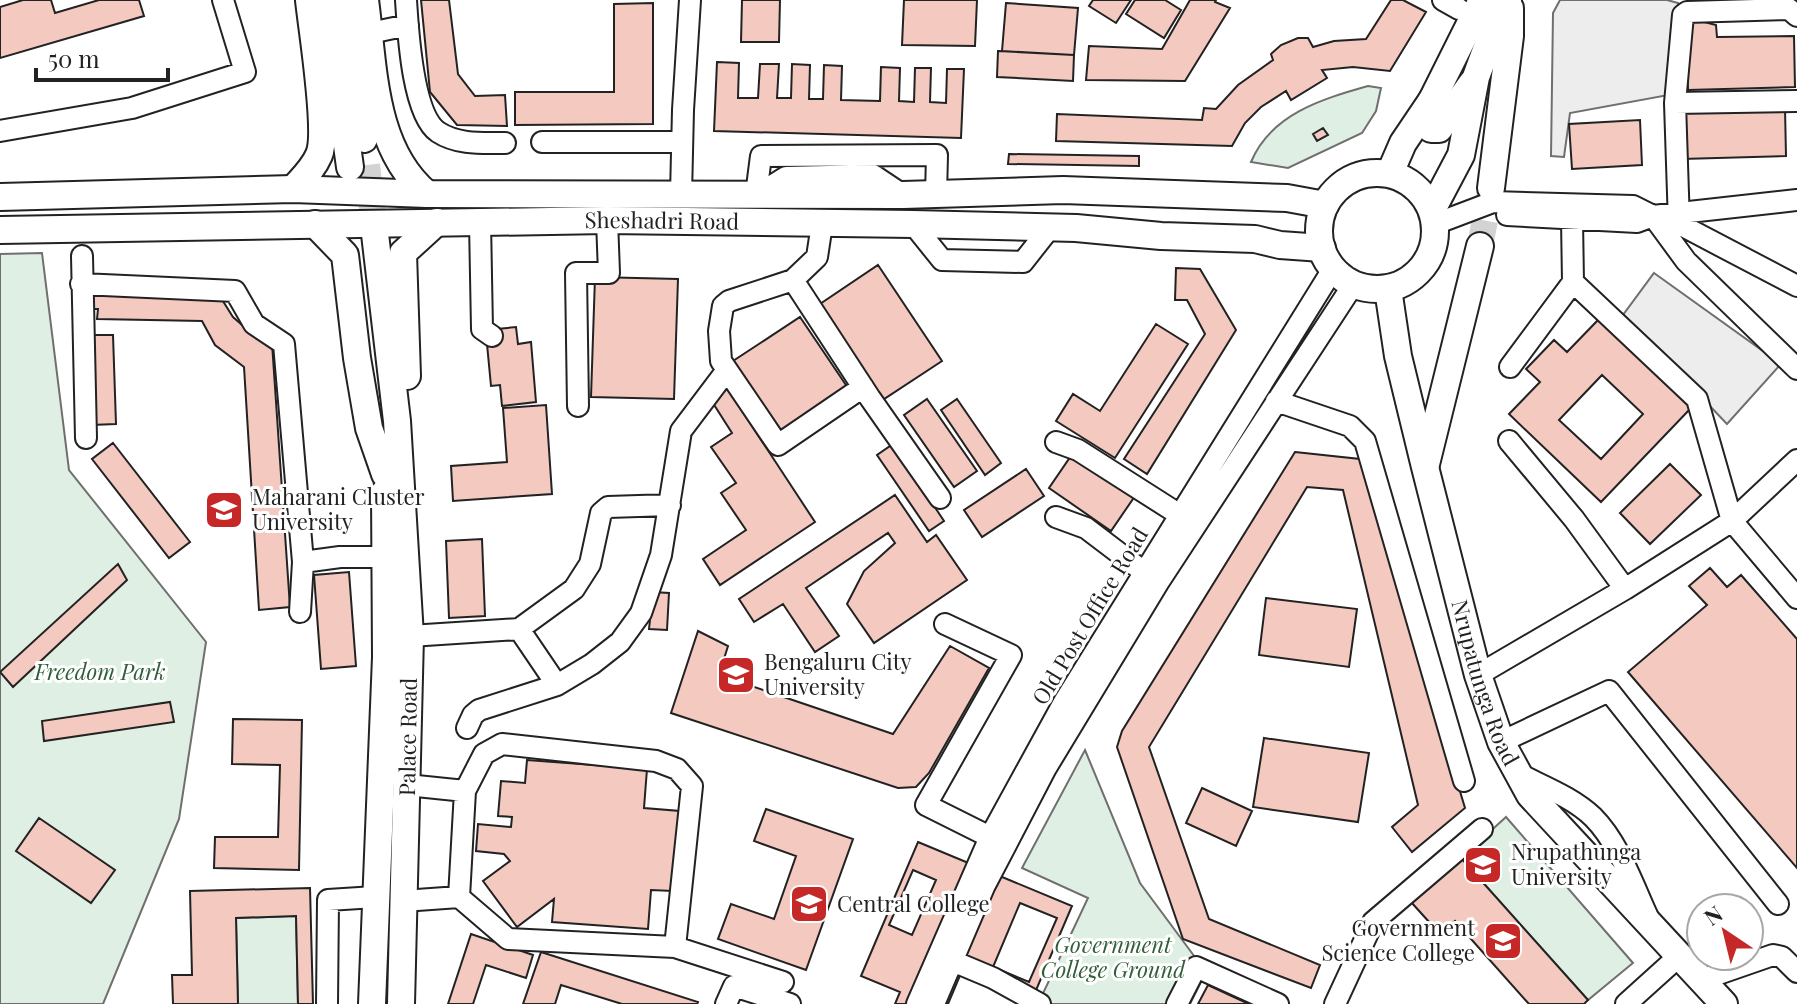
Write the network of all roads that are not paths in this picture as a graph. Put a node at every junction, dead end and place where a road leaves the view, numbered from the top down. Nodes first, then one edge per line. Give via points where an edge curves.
1 (223, 0) edge
2 (309, 0) edge
3 (327, 0) edge
4 (347, 0) edge
5 (365, 0) edge
6 (406, 0) edge
7 (690, 0) edge
8 (1509, 0) edge
9 (1455, 2) edge
10 (1797, 16) edge
11 (408, 25) junction
12 (370, 33) junction
13 (1476, 77) junction
14 (1432, 100) junction
15 (1797, 101) edge
16 (1675, 103) junction
17 (0, 131) edge
18 (542, 142) dead end
19 (682, 142) junction
20 (505, 143) dead end
21 (1390, 173) junction
22 (293, 189) junction
23 (427, 194) junction
24 (681, 195) junction
25 (758, 195) junction
26 (936, 195) junction
27 (0, 197) edge
28 (1488, 198) junction
29 (1797, 200) edge
30 (1325, 205) junction
31 (1678, 213) junction
32 (1653, 216) junction
33 (1433, 217) junction
34 (607, 220) junction
35 (1572, 220) junction
36 (437, 222) junction
37 (480, 222) junction
38 (315, 224) junction
39 (822, 224) junction
40 (0, 230) edge
41 (366, 235) tunnel mouth
42 (1480, 246) tunnel mouth
43 (82, 256) dead end
44 (1336, 267) junction
45 (793, 280) junction
46 (1573, 282) junction
47 (81, 284) junction
48 (1797, 286) edge
49 (1388, 289) junction
50 (492, 336) dead end
51 (1510, 367) dead end
52 (1797, 369) edge
53 (727, 370) junction
54 (863, 387) junction
55 (1276, 401) junction
56 (578, 406) dead end
57 (86, 438) dead end
58 (1509, 441) dead end
59 (1056, 442) dead end
60 (1797, 460) edge
61 (1425, 467) junction
62 (392, 472) junction
63 (940, 498) dead end
64 (670, 505) junction
65 (1180, 515) junction
66 (1056, 517) dead end
67 (1732, 521) junction
68 (385, 557) junction
69 (303, 562) junction
70 (1144, 572) junction
71 (1625, 589) junction
72 (1797, 598) edge
73 (300, 612) dead end
74 (945, 624) dead end
75 (519, 629) junction
76 (410, 636) junction
77 (1478, 675) junction
78 (557, 685) junction
79 (467, 728) dead end
80 (1501, 742) junction
81 (1464, 781) dead end
82 (407, 785) junction
83 (465, 791) junction
84 (1482, 829) dead end
85 (990, 837) junction
86 (375, 897) junction
87 (459, 897) junction
88 (403, 901) junction
89 (1778, 904) dead end
90 (675, 947) junction
91 (1678, 957) junction
92 (945, 958) junction
93 (1796, 969) edge
94 (1701, 980) junction
95 (783, 982) dead end
96 (327, 1004) edge
97 (372, 1004) edge
98 (401, 1004) edge
99 (726, 1004) edge
100 (790, 1004) edge
101 (917, 1004) edge
102 (934, 1004) edge
103 (1040, 1004) edge
104 (1177, 1004) edge
105 (1278, 1004) edge
106 (1335, 1004) edge
107 (1626, 1004) edge
108 (1724, 1004) edge

1 - 17 street via 245,72 132,108
2 - 22 main road via 321,151
3 - 4 main road via 358,166
5 - 12 main road
6 - 11 street
7 - 19 street
8 - 13 main road
8 - 28 main road via 1510,36
9 - 14 main road
10 - 16 street via 1789,9 1687,12
11 - 12 street
11 - 20 street via 415,83 429,125 466,143
12 - 23 main road via 383,126 410,180
13 - 14 main road via 1439,129 1431,129 1428,117
13 - 33 main road via 1461,155
14 - 21 main road
15 - 16 street
16 - 31 street
18 - 19 street
19 - 24 street
21 - 30 main road via 1350,179
21 - 33 main road via 1423,195
22 - 23 main road, Sheshadri Road
22 - 27 main road, Sheshadri Road
23 - 24 main road, Sheshadri Road
24 - 25 main road, Sheshadri Road
25 - 26 main road, Sheshadri Road
25 - 26 street via 761,156 937,155
26 - 30 main road, Sheshadri Road via 1063,190 1287,198
28 - 32 street via 1633,206
28 - 33 street
28 - 35 street via 1491,214
29 - 31 street
30 - 44 main road via 1319,223
31 - 32 street
31 - 48 street via 1679,224
32 - 35 street via 1637,222
32 - 52 street via 1686,261
33 - 49 main road via 1432,252 1421,270
34 - 37 main road, Sheshadri Road
34 - 39 main road, Sheshadri Road
34 - 56 street via 609,273 576,273
35 - 46 street
36 - 37 main road, Sheshadri Road
36 - 38 main road, Sheshadri Road
36 - 62 main road via 403,253 409,409
37 - 50 street via 482,329
38 - 40 main road, Sheshadri Road
38 - 62 main road via 345,255 367,414
39 - 44 main road, Sheshadri Road via 1255,239
39 - 45 street via 817,257
41 - 62 main road
42 - 61 main road
43 - 47 street
44 - 49 main road via 1369,289
44 - 55 street, Old Post Office Road
44 - 65 street, Old Post Office Road
45 - 53 street via 723,306 719,331 721,361
45 - 54 street
46 - 51 street
46 - 67 street via 1697,399
47 - 57 street
47 - 69 street via 235,291 254,324 284,344
49 - 61 main road, Nrupatunga Road
53 - 54 street via 778,445
53 - 64 street via 684,424
54 - 63 street
55 - 81 street via 1350,426 1365,441
55 - 92 street, Old Post Office Road via 1046,768
58 - 71 street
59 - 65 street via 1078,450
60 - 67 street
61 - 77 main road, Nrupatunga Road
62 - 68 main road, Palace Road
62 - 76 main road, Palace Road
64 - 75 street via 608,507 601,513 590,564 574,589
64 - 78 street via 661,555 641,613 629,632 592,664
65 - 70 street, Old Post Office Road
66 - 70 street via 1086,528
67 - 71 street
67 - 72 street
68 - 69 street
68 - 86 main road, Palace Road
69 - 73 street
70 - 85 street, Old Post Office Road
71 - 77 street
74 - 85 street via 1011,655 926,805
75 - 76 street
75 - 78 street
76 - 82 main road, Palace Road
77 - 80 main road, Nrupatunga Road
78 - 79 street via 479,710
80 - 89 street via 1609,691
80 - 91 main road, Nrupatunga Road via 1530,795
82 - 83 street
82 - 88 main road, Palace Road
83 - 87 street
83 - 90 street via 484,754 502,744 656,761 677,769 692,786
84 - 106 street via 1373,922
85 - 92 street, Old Post Office Road
86 - 96 street via 328,900
86 - 97 main road, Palace Road
87 - 88 street
87 - 90 street via 508,939
88 - 98 main road, Palace Road
90 - 95 street
91 - 94 main road, Nrupatunga Road
91 - 107 street
92 - 101 street, Old Post Office Road
92 - 102 street, Old Post Office Road
92 - 103 street
93 - 94 street via 1773,955
94 - 108 main road, Nrupatunga Road
99 - 100 street via 734,986
104 - 105 street via 1196,967

